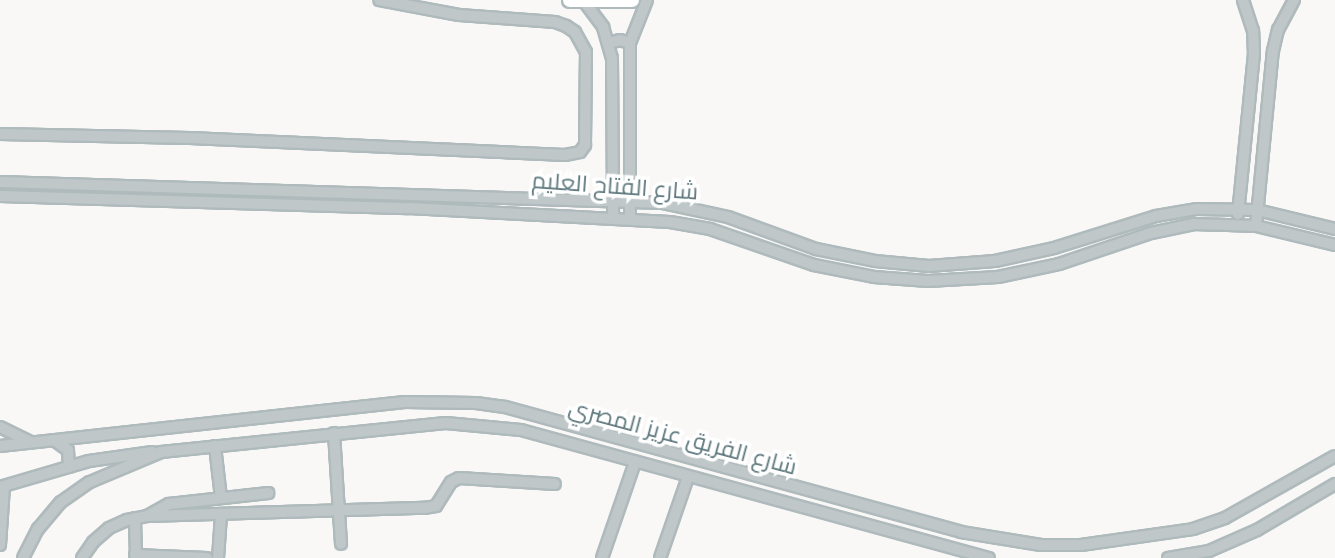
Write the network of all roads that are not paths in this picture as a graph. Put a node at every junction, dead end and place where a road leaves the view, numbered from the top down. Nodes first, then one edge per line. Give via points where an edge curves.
1 (379, 0) edge
2 (570, 0) edge
3 (632, 0) edge
4 (647, 0) edge
5 (1243, 0) edge
6 (1294, 0) edge
7 (583, 1) edge
8 (609, 43) junction
9 (630, 43) junction
10 (0, 134) edge
11 (630, 152) junction
12 (613, 160) junction
13 (0, 182) edge
14 (0, 196) edge
15 (613, 199) junction
16 (630, 200) junction
17 (1239, 208) junction
18 (1257, 210) junction
19 (613, 217) junction
20 (630, 218) junction
21 (1237, 224) junction
22 (1255, 226) junction
23 (1335, 229) edge
24 (1335, 245) edge
25 (929, 266) junction
26 (928, 281) junction
27 (0, 427) edge
28 (334, 433) junction
29 (54, 440) junction
30 (31, 442) junction
31 (0, 446) edge
32 (215, 446) junction
33 (160, 452) junction
34 (1335, 456) edge
35 (635, 462) junction
36 (69, 467) junction
37 (688, 477) junction
38 (555, 484) dead end
39 (1335, 484) edge
40 (2, 486) edge
41 (268, 493) dead end
42 (825, 495) junction
43 (221, 498) junction
44 (860, 504) junction
45 (339, 512) junction
46 (820, 513) junction
47 (221, 515) junction
48 (148, 516) junction
49 (135, 518) junction
50 (856, 523) junction
51 (341, 544) dead end
52 (0, 545) edge
53 (135, 557) edge
54 (23, 558) edge
55 (82, 558) edge
56 (208, 558) edge
57 (218, 558) edge
58 (602, 558) edge
59 (660, 558) edge
60 (989, 558) edge
61 (1168, 558) edge

1 - 10 street via 459,15 566,26 586,52 584,145 580,152
2 - 7 street
3 - 7 street
4 - 9 street
5 - 17 street via 1253,31 1254,55
6 - 18 street via 1273,51
7 - 8 street
8 - 9 street
8 - 12 street
9 - 11 street
11 - 12 street via 620,162
11 - 16 street
12 - 15 street
13 - 15 street, شارع الفتاح العليم
14 - 19 street, شارع الفتاح العليم
15 - 16 street, شارع الفتاح العليم
15 - 19 street
16 - 20 street
16 - 25 street, شارع الفتاح العليم via 718,214 816,249
17 - 18 street, شارع الفتاح العليم
17 - 21 street
17 - 25 street, شارع الفتاح العليم via 1156,216 995,261
18 - 22 street
18 - 23 street, شارع الفتاح العليم
19 - 20 street, شارع الفتاح العليم
20 - 26 street, شارع الفتاح العليم via 709,229 814,265 874,277
21 - 22 street, شارع الفتاح العليم
21 - 26 street, شارع الفتاح العليم via 1151,233 1059,264 998,277
22 - 24 street, شارع الفتاح العليم
25 - 26 street
27 - 30 street
28 - 32 street, شارع الفريق عزيز المصري
28 - 35 street, شارع الفريق عزيز المصري via 433,424 485,425 521,430
28 - 45 street
29 - 30 street, شارع الفريق عزيز المصري
29 - 36 street via 68,450
29 - 42 street, شارع الفريق عزيز المصري via 405,402 476,403 505,407
30 - 31 street, شارع الفريق عزيز المصري
32 - 33 street, شارع الفريق عزيز المصري
32 - 43 street
33 - 36 street via 110,456
33 - 54 street, شارع الفريق عزيز المصري via 90,482 61,502 38,529
34 - 44 street, شارع الفريق عزيز المصري via 1225,517 1193,529 1082,545 1002,541
35 - 37 street, شارع الفريق عزيز المصري
35 - 58 street
36 - 40 street
37 - 46 street, شارع الفريق عزيز المصري
37 - 59 street
38 - 45 street via 459,478 451,482 436,506
39 - 61 street via 1257,530 1209,551
40 - 52 street
41 - 43 street
42 - 44 street, شارع الفريق عزيز المصري
42 - 46 street via 826,505
43 - 48 street via 169,504
44 - 50 street
45 - 47 street
45 - 51 street
46 - 50 street, شارع الفريق عزيز المصري
47 - 48 street
47 - 57 street
48 - 49 street
49 - 53 street
49 - 55 street via 109,528
50 - 60 street, شارع الفريق عزيز المصري
53 - 56 street

